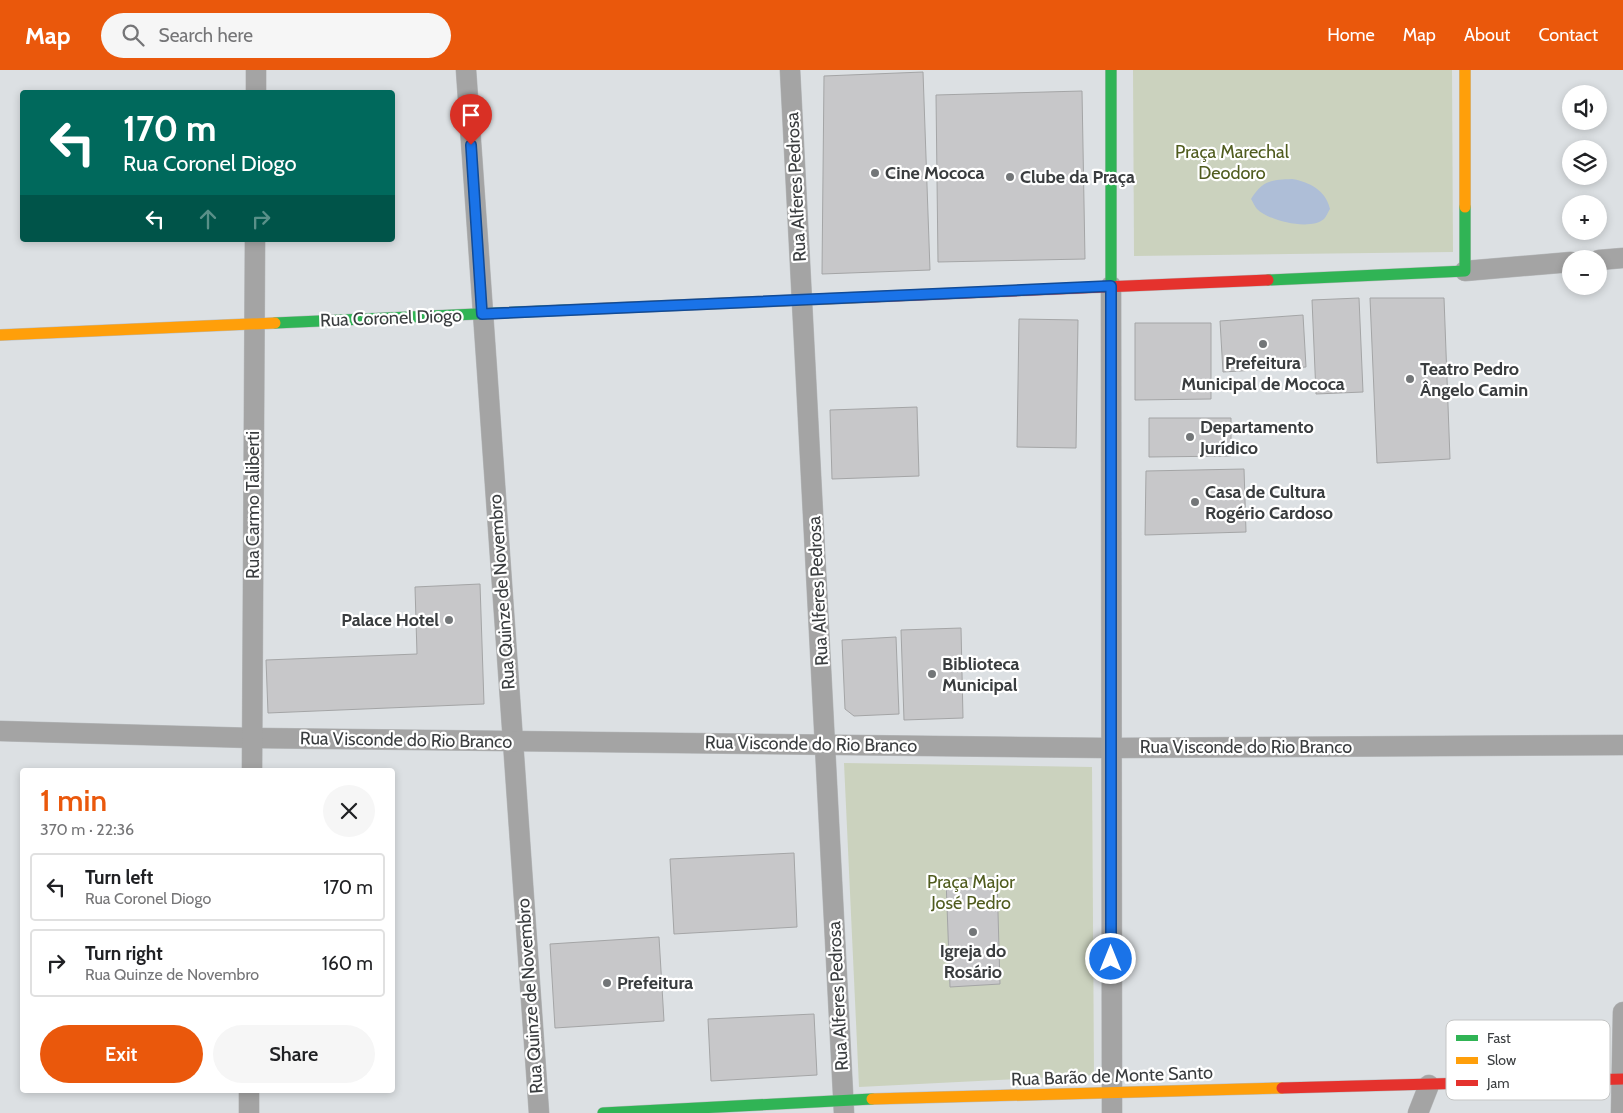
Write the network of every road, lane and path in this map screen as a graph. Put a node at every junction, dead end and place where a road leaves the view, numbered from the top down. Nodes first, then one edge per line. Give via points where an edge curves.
1 (256, 70) edge
2 (466, 70) edge
3 (790, 70) edge
4 (1111, 70) edge
5 (1465, 70) edge
6 (256, 90) edge
7 (255, 242) edge
8 (1623, 258) edge
9 (1607, 259) edge
10 (1562, 263) edge
11 (1465, 271) junction
12 (1111, 286) junction
13 (802, 300) junction
14 (482, 314) junction
15 (254, 324) junction
16 (0, 335) edge
17 (0, 730) edge
18 (252, 738) junction
19 (512, 741) junction
20 (826, 744) junction
21 (1623, 745) edge
22 (1110, 748) junction
23 (252, 768) edge
24 (1623, 1012) edge
25 (1622, 1079) edge
26 (1446, 1084) edge
27 (1429, 1085) junction
28 (249, 1093) edge
29 (1112, 1093) junction
30 (844, 1107) edge
31 (249, 1113) edge
32 (539, 1113) edge
33 (603, 1113) edge
34 (1112, 1113) edge
35 (1418, 1113) edge
36 (1622, 1113) edge

1 - 6 street
2 - 14 street, Rua Quinze de Novembro
3 - 13 street, Rua Alferes Pedrosa
4 - 12 main road
5 - 11 main road
7 - 15 street, Rua Carmo Taliberti
8 - 9 street
10 - 11 street
11 - 12 main road
12 - 13 main road, Rua Coronel Diogo
12 - 22 street
13 - 14 main road, Rua Coronel Diogo
13 - 20 street, Rua Alferes Pedrosa
14 - 15 main road, Rua Coronel Diogo
14 - 19 street, Rua Quinze de Novembro
15 - 16 main road, Rua Coronel Diogo
15 - 18 street, Rua Carmo Taliberti
17 - 18 street, Rua Visconde do Rio Branco
18 - 19 street, Rua Visconde do Rio Branco
18 - 23 street, Rua Carmo Taliberti
19 - 20 street, Rua Visconde do Rio Branco
19 - 32 street, Rua Quinze de Novembro
20 - 22 street, Rua Visconde do Rio Branco
20 - 30 street, Rua Alferes Pedrosa
21 - 22 street, Rua Visconde do Rio Branco
22 - 29 street
24 - 25 street
25 - 36 street
26 - 27 main road, Rua Barão de Monte Santo
27 - 29 main road, Rua Barão de Monte Santo
27 - 35 street
28 - 31 street
29 - 30 main road, Rua Barão de Monte Santo
29 - 34 street
30 - 33 main road, Rua Barão de Monte Santo

